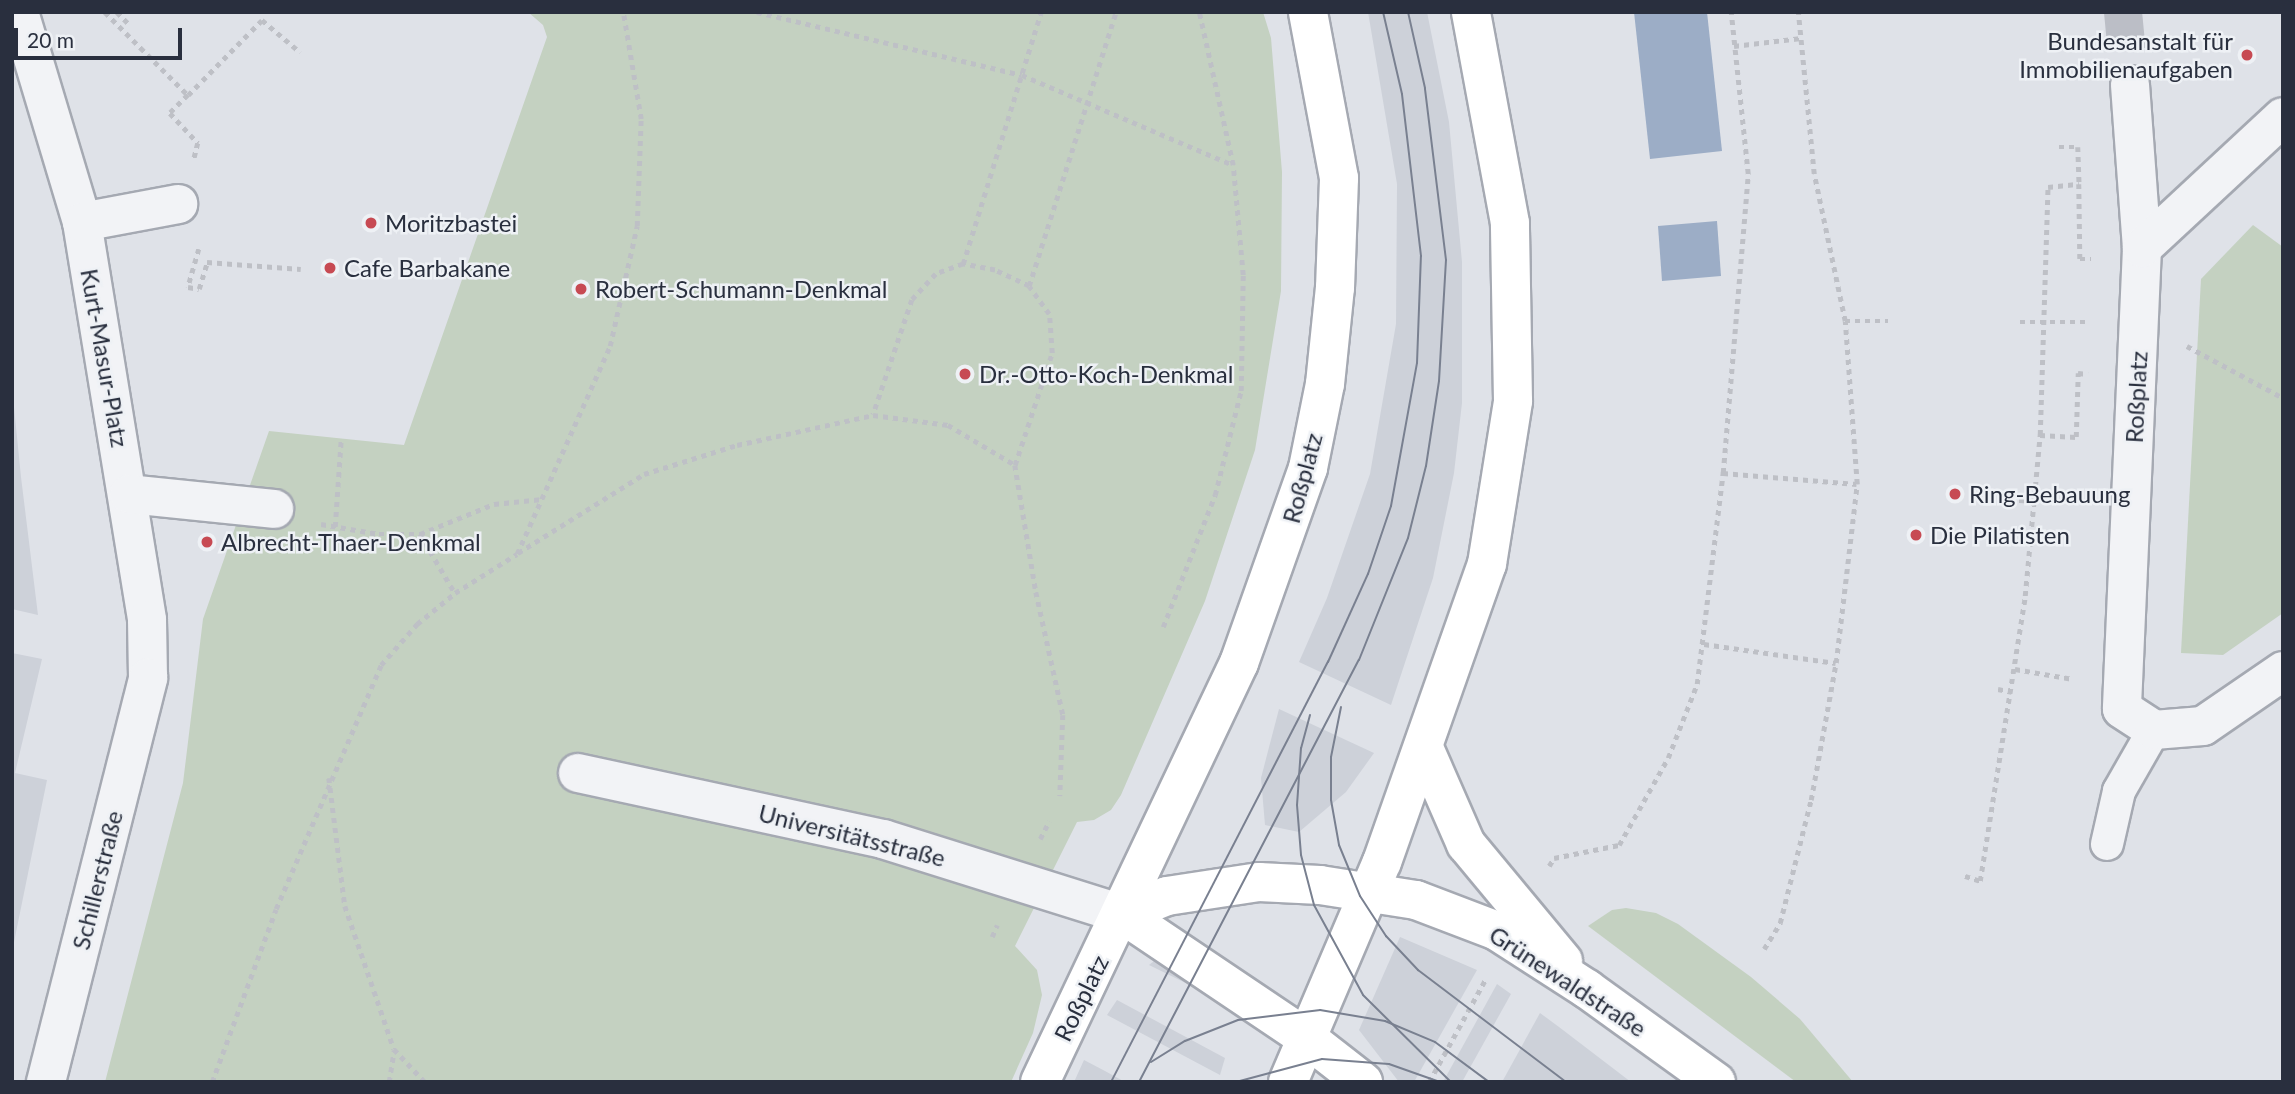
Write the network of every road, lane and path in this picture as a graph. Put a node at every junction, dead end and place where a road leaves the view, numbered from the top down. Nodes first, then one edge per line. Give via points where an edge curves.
1 (19, 12) edge
2 (105, 12) edge
3 (117, 12) edge
4 (623, 12) edge
5 (757, 12) edge
6 (1041, 12) edge
7 (1116, 12) edge
8 (1199, 12) edge
9 (1308, 12) edge
10 (1471, 12) edge
11 (1731, 12) edge
12 (1798, 12) edge
13 (130, 25) dead end
14 (1802, 38) junction
15 (1734, 46) junction
16 (300, 52) dead end
17 (1022, 75) junction
18 (2130, 85) tunnel mouth
19 (188, 95) junction
20 (1088, 100) junction
21 (2283, 117) edge
22 (2059, 147) dead end
23 (1233, 164) junction
24 (2079, 184) junction
25 (185, 187) joint
26 (82, 222) junction
27 (202, 237) dead end
28 (2142, 248) junction
29 (2080, 251) dead end
30 (963, 264) junction
31 (301, 269) dead end
32 (1029, 286) junction
33 (1845, 321) junction
34 (1888, 321) dead end
35 (2044, 321) junction
36 (2141, 321) junction
37 (2021, 322) dead end
38 (2086, 322) dead end
39 (2079, 382) dead end
40 (2283, 398) edge
41 (873, 415) junction
42 (2040, 435) junction
43 (341, 439) dead end
44 (1015, 465) junction
45 (1723, 473) junction
46 (1857, 484) junction
47 (129, 494) junction
48 (544, 498) junction
49 (2019, 500) dead end
50 (2036, 501) junction
51 (274, 509) dead end
52 (314, 523) dead end
53 (335, 527) junction
54 (420, 534) junction
55 (517, 554) junction
56 (455, 593) junction
57 (1163, 627) dead end
58 (1704, 644) junction
59 (1836, 663) junction
60 (2015, 669) junction
61 (2283, 671) edge
62 (2056, 676) dead end
63 (148, 678) joint
64 (1998, 689) dead end
65 (2012, 692) junction
66 (2154, 730) junction
67 (1424, 748) junction
68 (578, 773) dead end
69 (329, 778) junction
70 (2119, 792) junction
71 (1060, 796) dead end
72 (2137, 823) dead end
73 (2107, 844) dead end
74 (1965, 876) dead end
75 (1542, 877) dead end
76 (1370, 892) junction
77 (1122, 914) junction
78 (1764, 949) dead end
79 (1587, 989) junction
80 (1308, 1039) junction
81 (394, 1049) junction
82 (46, 1082) edge
83 (212, 1082) edge
84 (389, 1082) edge
85 (425, 1082) edge
86 (1040, 1082) edge
87 (1288, 1082) edge
88 (1363, 1082) edge
89 (1716, 1082) edge

1 - 26 street, Kurt-Masur-Platz
2 - 19 path
3 - 13 path
4 - 48 path via 641,119 637,226 610,346
5 - 17 path
6 - 17 path
7 - 20 path
8 - 23 path
9 - 77 main road, Roßplatz via 1339,178 1334,301 1308,468 1244,651
10 - 67 main road via 1510,223 1513,401 1487,564
11 - 15 path
12 - 14 path
14 - 15 path
14 - 33 path via 1814,174
15 - 45 path via 1748,174
16 - 19 path via 262,20
17 - 20 path
17 - 30 path
18 - 28 street, Roßplatz
19 - 25 path via 170,113 198,143
20 - 23 path
20 - 32 path
21 - 28 street
22 - 24 path via 2078,147
23 - 57 path via 1243,275 1241,391 1214,495
24 - 29 path
24 - 35 path via 2048,187
25 - 26 street
26 - 47 street, Kurt-Masur-Platz
27 - 31 path via 188,287 199,289 207,262
28 - 36 street, Roßplatz
30 - 32 path
30 - 41 path via 936,274 912,300
32 - 44 path via 1049,314 1052,353
33 - 34 path
33 - 46 path
35 - 37 path
35 - 38 path
35 - 42 path
36 - 40 path
36 - 66 street, Roßplatz via 2122,709
39 - 42 path via 2076,437
41 - 44 path via 948,425
41 - 55 path via 737,445 644,474
42 - 50 path
43 - 53 path
44 - 71 path via 1063,715
45 - 46 path
45 - 58 path
46 - 59 path
47 - 51 street
47 - 63 street, Kurt-Masur-Platz via 147,620
48 - 54 path via 494,504
48 - 55 path
49 - 50 path
50 - 60 path
52 - 53 path
53 - 54 path
54 - 56 path
55 - 56 path
56 - 69 path via 417,624 381,665
58 - 59 path
58 - 75 path via 1697,684 1668,758 1619,845 1554,858
59 - 78 path via 1811,800 1783,911
60 - 62 path
60 - 65 path
61 - 66 street via 2203,726
63 - 82 street, Schillerstraße
64 - 65 path
65 - 74 path via 1980,881
66 - 70 lane
67 - 76 main road
67 - 79 main road via 1466,844
68 - 77 street, Universitätsstraße via 883,839
69 - 81 path via 345,906
69 - 83 path
70 - 72 lane
70 - 73 lane
76 - 77 main road via 1286,882 1228,884 1167,896
76 - 79 main road, Grünewaldstraße via 1416,900 1497,931
76 - 80 main road
77 - 80 main road
77 - 86 main road, Roßplatz
79 - 89 main road, Grünewaldstraße
80 - 87 main road
80 - 88 main road
81 - 84 path
81 - 85 path

